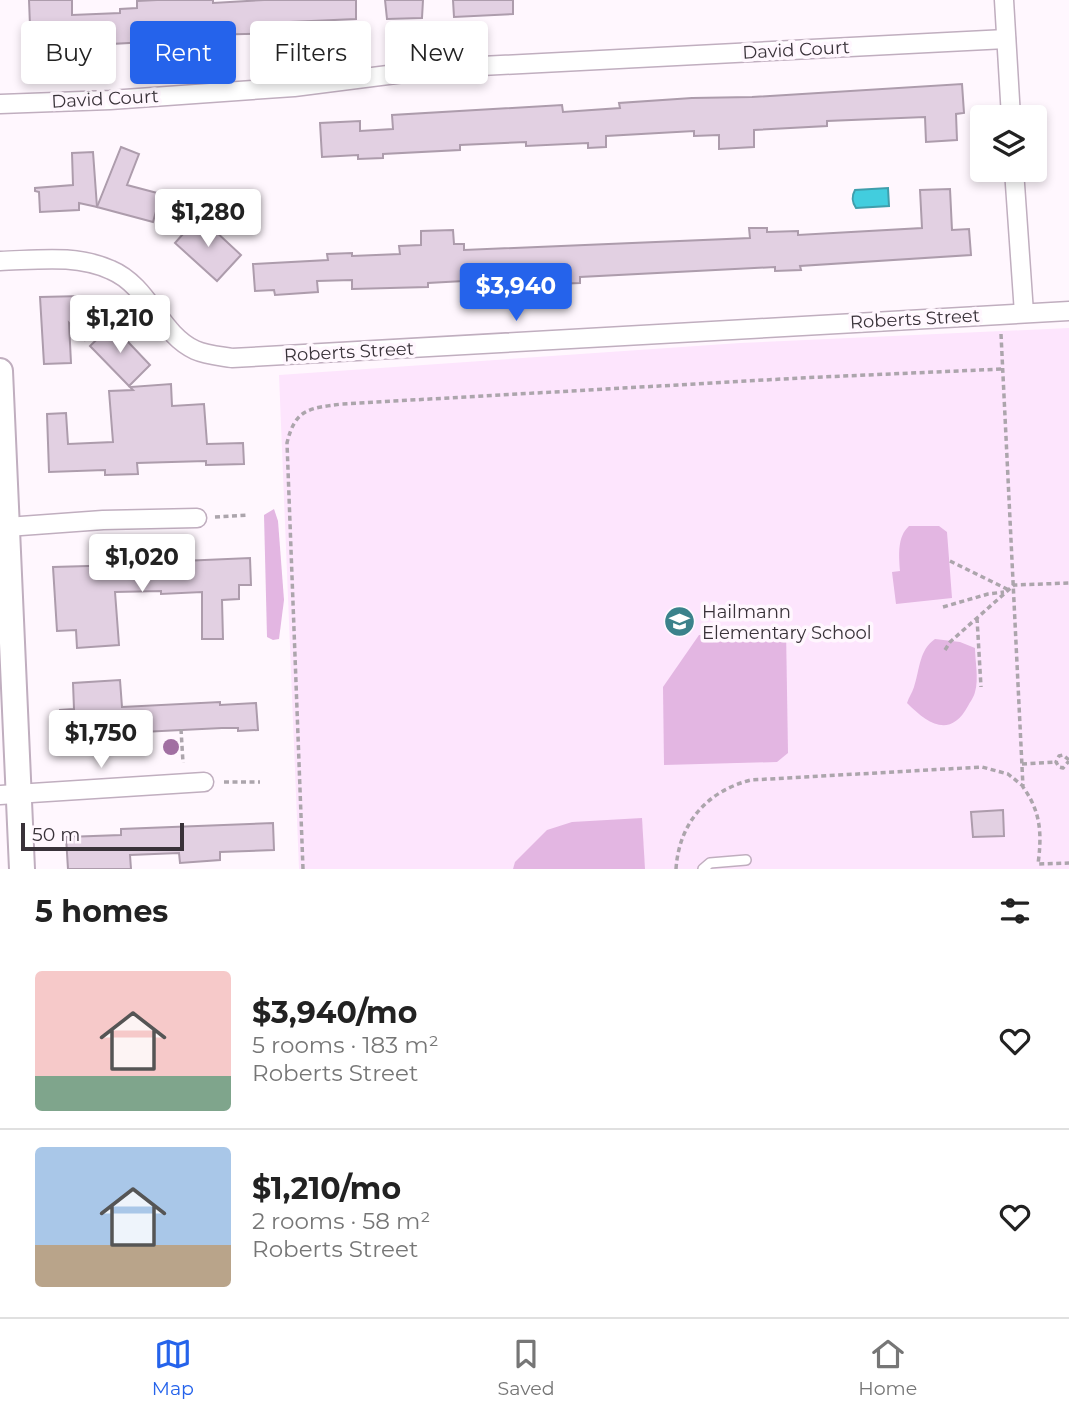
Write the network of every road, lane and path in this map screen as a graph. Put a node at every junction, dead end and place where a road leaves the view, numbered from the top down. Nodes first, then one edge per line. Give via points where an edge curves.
1 (1004, 0) edge
2 (1006, 39) junction
3 (0, 104) edge
4 (1010, 105) edge
5 (1015, 182) edge
6 (0, 261) edge
7 (1069, 311) edge
8 (1024, 313) junction
9 (1001, 334) dead end
10 (1002, 369) junction
11 (0, 371) edge
12 (248, 515) dead end
13 (222, 516) dead end
14 (197, 518) dead end
15 (7, 527) junction
16 (950, 561) dead end
17 (1069, 583) edge
18 (1014, 585) junction
19 (1008, 591) junction
20 (943, 607) dead end
21 (977, 618) junction
22 (945, 650) dead end
23 (981, 687) dead end
24 (181, 729) dead end
25 (1069, 761) edge
26 (183, 762) dead end
27 (1056, 762) junction
28 (1022, 764) junction
29 (204, 782) joint
30 (260, 782) dead end
31 (1023, 787) junction
32 (9, 794) edge
33 (747, 860) dead end
34 (1069, 863) edge
35 (1038, 866) edge
36 (22, 869) edge
37 (303, 869) edge
38 (676, 869) edge
39 (703, 869) edge

1 - 2 street
2 - 3 street, David Court via 443,68 294,87
2 - 4 street
5 - 8 street
6 - 8 street, Roberts Street via 76,260 114,271 134,284 185,344 232,358
7 - 8 street, Roberts Street
9 - 10 path
10 - 18 path
10 - 37 path via 342,404 302,412 291,426 287,443
11 - 15 street
12 - 13 path
14 - 15 street
15 - 32 street
16 - 19 path
17 - 18 path
18 - 19 path
18 - 28 path
19 - 20 path
19 - 21 path
21 - 22 path
21 - 23 path
24 - 26 path
25 - 27 path via 1063,768
25 - 27 path via 1063,755
27 - 28 path
28 - 31 path
29 - 30 path
29 - 32 street
31 - 35 path via 1037,809 1040,824
31 - 38 path via 1008,774 982,768 738,783 710,798 691,820 679,845
32 - 36 street
33 - 39 lane via 710,863
34 - 35 path

